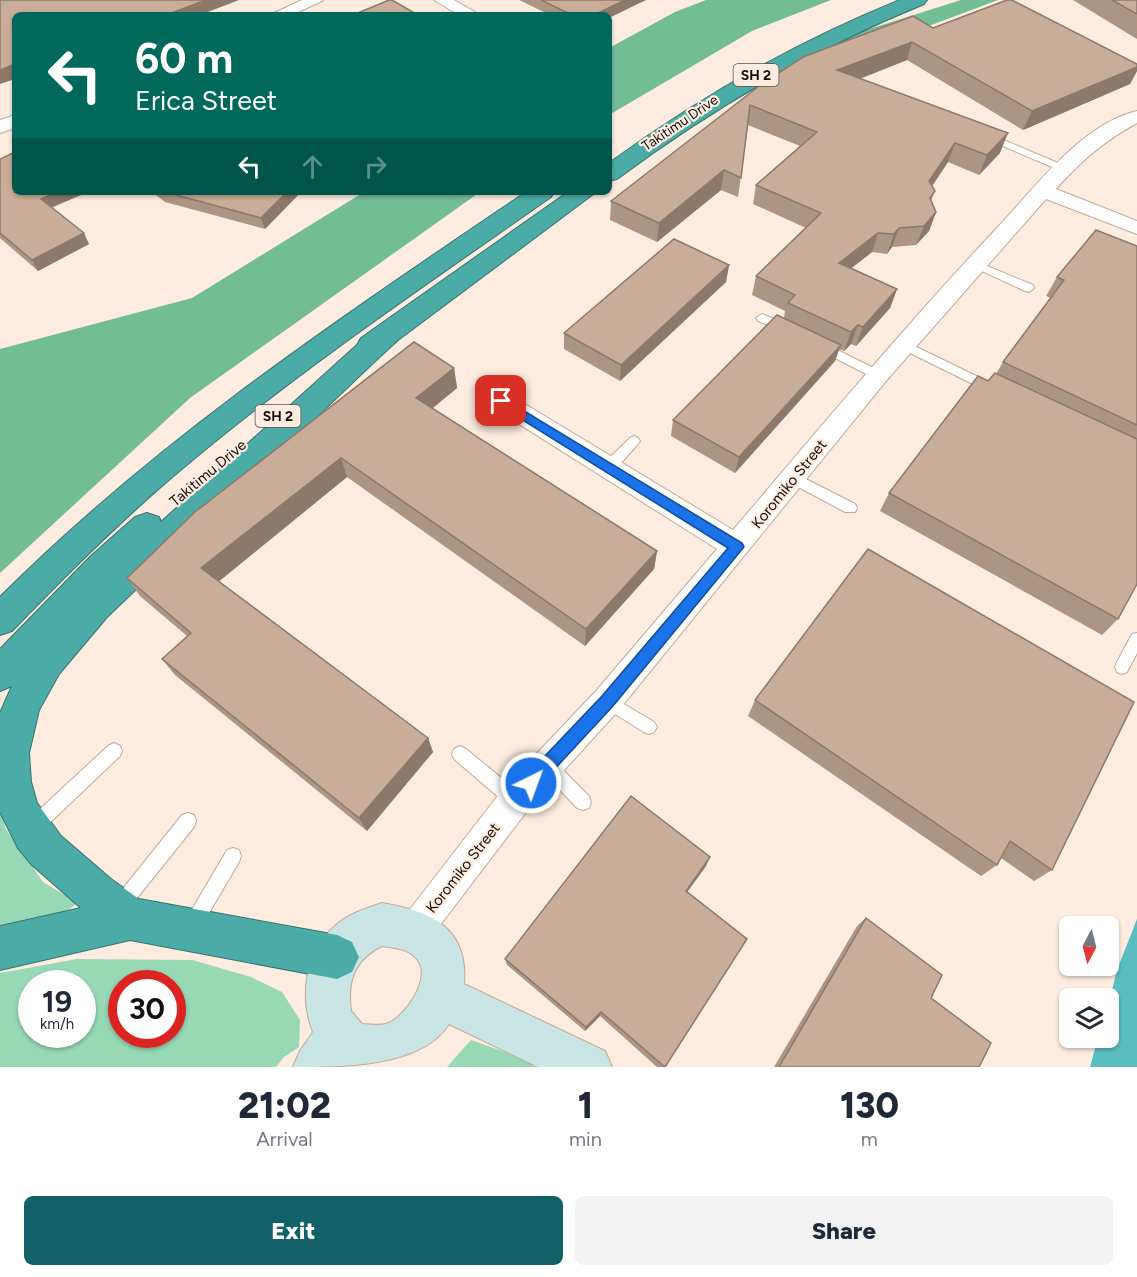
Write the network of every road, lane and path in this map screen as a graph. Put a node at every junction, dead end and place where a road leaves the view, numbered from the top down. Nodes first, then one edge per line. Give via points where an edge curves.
1 (316, 0) edge
2 (442, 0) edge
3 (868, 0) edge
4 (917, 0) edge
5 (286, 12) edge
6 (466, 12) edge
7 (796, 32) dead end
8 (1137, 116) edge
9 (975, 131) edge
10 (1062, 168) junction
11 (612, 172) edge
12 (1041, 190) junction
13 (538, 195) edge
14 (580, 195) edge
15 (1137, 228) edge
16 (975, 264) junction
17 (1029, 288) dead end
18 (762, 318) dead end
19 (390, 331) junction
20 (904, 345) junction
21 (878, 375) junction
22 (1005, 395) edge
23 (501, 401) dead end
24 (634, 441) dead end
25 (609, 467) junction
26 (794, 478) junction
27 (849, 508) dead end
28 (737, 547) junction
29 (0, 620) edge
30 (1137, 639) edge
31 (1122, 667) dead end
32 (0, 674) edge
33 (607, 701) junction
34 (648, 727) dead end
35 (114, 751) dead end
36 (460, 754) dead end
37 (547, 765) junction
38 (515, 800) junction
39 (583, 802) dead end
40 (188, 822) dead end
41 (30, 830) junction
42 (233, 856) dead end
43 (124, 914) junction
44 (416, 929) junction
45 (189, 932) junction
46 (0, 948) edge
47 (337, 957) junction
48 (443, 998) junction
49 (328, 1051) edge
50 (572, 1062) edge

1 - 5 street
2 - 6 street
3 - 7 highway
4 - 11 highway, Takitimu Drive / SH 2 via 830,36 768,68 695,112
8 - 10 street, Koromiko Street via 1089,143
9 - 10 lane
10 - 12 street, Koromiko Street
12 - 15 street
12 - 16 street, Koromiko Street
13 - 29 highway, Takitimu Drive / SH 2 via 190,444 113,511
14 - 19 highway, Takitimu Drive / SH 2
16 - 17 lane
16 - 20 street, Koromiko Street
18 - 21 lane
19 - 32 highway, Takitimu Drive / SH 2 via 268,423 180,496 103,566
19 - 41 highway via 129,573 54,652 31,685 10,742 9,769 15,798
20 - 21 street, Koromiko Street
20 - 22 lane
21 - 26 street, Koromiko Street
23 - 25 street
24 - 25 lane
25 - 28 street
26 - 27 lane
26 - 28 street, Koromiko Street
28 - 33 street, Koromiko Street
30 - 31 lane
33 - 34 lane
33 - 37 street, Koromiko Street
35 - 41 lane
36 - 38 lane
37 - 38 street, Koromiko Street
37 - 39 lane
38 - 44 street, Koromiko Street
40 - 43 lane
41 - 43 highway via 55,858
42 - 45 lane
43 - 45 highway
43 - 46 highway
44 - 47 main road via 382,924 350,942
44 - 48 main road via 440,957
45 - 47 highway
47 - 49 main road via 326,997 330,1018
48 - 49 main road via 423,1034 408,1045 389,1052 371,1052 354,1046
48 - 50 main road

